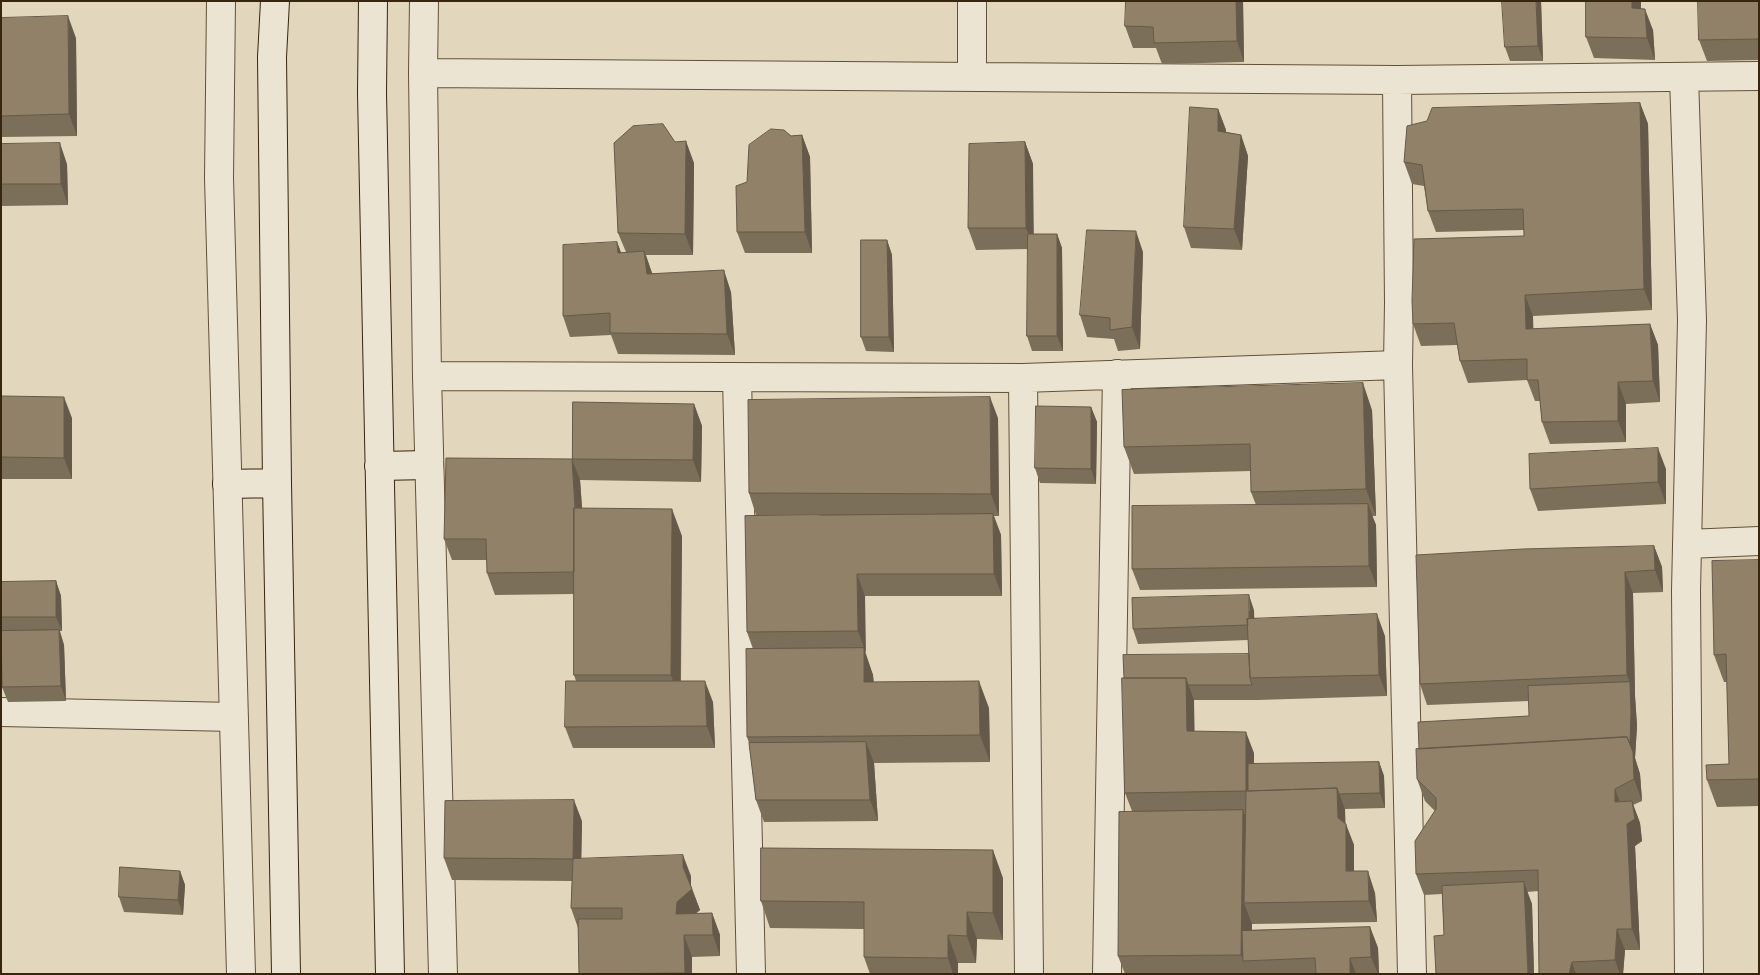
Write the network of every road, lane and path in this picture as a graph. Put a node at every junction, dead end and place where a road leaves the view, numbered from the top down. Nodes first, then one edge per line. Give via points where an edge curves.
1 (221, 1) edge
2 (275, 1) edge
3 (373, 1) edge
4 (424, 1) edge
5 (972, 1) edge
6 (423, 72) junction
7 (1684, 76) junction
8 (1759, 76) edge
9 (972, 77) junction
10 (1397, 80) junction
11 (1398, 365) junction
12 (1117, 374) junction
13 (427, 376) junction
14 (737, 378) junction
15 (1023, 378) junction
16 (429, 465) junction
17 (379, 466) junction
18 (277, 483) junction
19 (227, 484) junction
20 (1759, 541) edge
21 (1687, 544) junction
22 (1, 712) edge
23 (234, 718) junction
24 (240, 974) edge
25 (286, 974) edge
26 (390, 974) edge
27 (443, 974) edge
28 (751, 974) edge
29 (1029, 974) edge
30 (1107, 974) edge
31 (1412, 974) edge
32 (1690, 974) edge

1 - 19 street via 219,178
2 - 18 street via 272,56
3 - 17 street
4 - 6 street
5 - 9 street
6 - 9 street
6 - 13 street
7 - 8 street
7 - 10 street
7 - 21 street via 1692,320
9 - 10 street
10 - 11 street
11 - 12 street
11 - 31 street
12 - 15 street
12 - 30 street
13 - 14 street
13 - 16 street
14 - 15 street
14 - 28 street
15 - 29 street
16 - 17 street
16 - 27 street
17 - 26 street
18 - 19 street
18 - 25 street
19 - 23 street
20 - 21 street
21 - 32 street
22 - 23 street
23 - 24 street

